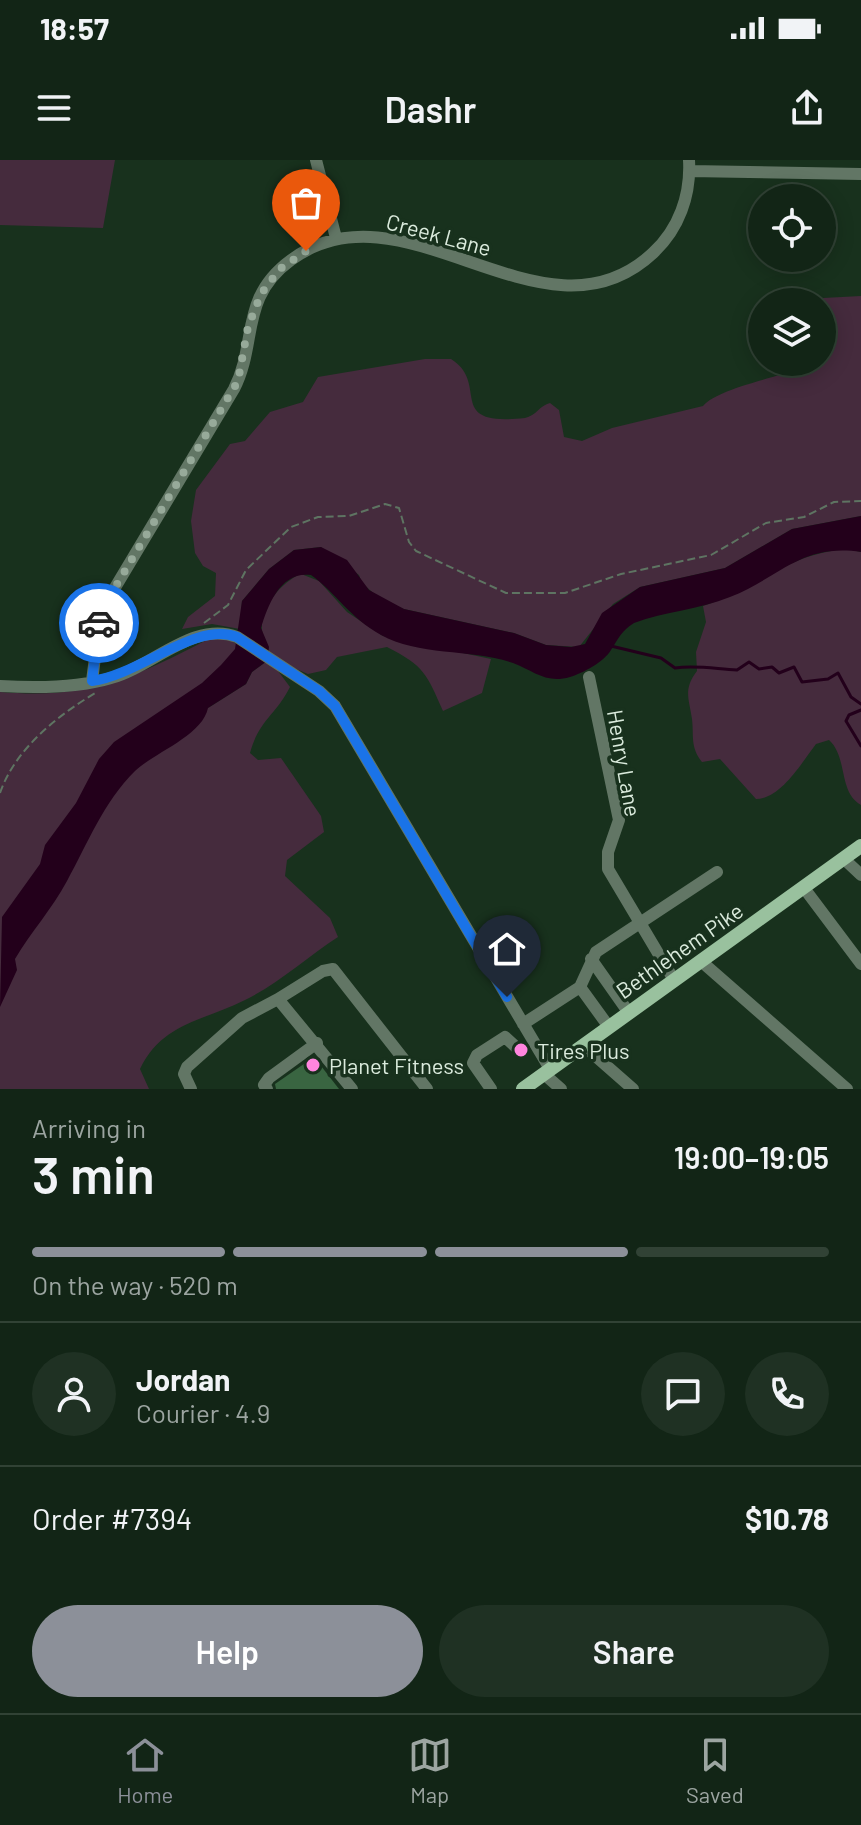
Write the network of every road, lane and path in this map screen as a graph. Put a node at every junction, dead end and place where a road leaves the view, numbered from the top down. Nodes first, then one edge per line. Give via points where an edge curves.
1 (316, 160) edge
2 (690, 165) edge
3 (861, 174) edge
4 (336, 238) junction
5 (861, 501) edge
6 (220, 612) dead end
7 (589, 677) dead end
8 (92, 681) junction
9 (0, 686) edge
10 (105, 688) dead end
11 (0, 793) edge
12 (861, 846) edge
13 (844, 859) junction
14 (717, 872) dead end
15 (861, 875) edge
16 (804, 888) junction
17 (640, 924) junction
18 (591, 959) junction
19 (702, 962) junction
20 (861, 964) edge
21 (674, 980) junction
22 (580, 987) junction
23 (278, 999) junction
24 (629, 1013) junction
25 (523, 1024) junction
26 (609, 1027) junction
27 (317, 1043) junction
28 (584, 1046) junction
29 (517, 1048) dead end
30 (547, 1071) junction
31 (191, 1089) edge
32 (267, 1089) edge
33 (352, 1089) edge
34 (427, 1089) edge
35 (491, 1089) edge
36 (523, 1089) edge
37 (561, 1089) edge
38 (633, 1089) edge
39 (847, 1089) edge

1 - 4 street
2 - 3 street
2 - 4 street, Creek Lane via 685,204 660,246 617,277 586,285 561,287 526,279 387,238
4 - 8 street, Creek Lane via 292,259 261,294 248,327 238,381 100,618
5 - 6 path via 834,502 804,517 766,523 711,555 553,594 506,593 416,551 399,508 385,504 349,516 310,519 286,530 246,570
7 - 17 street, Henry Lane via 619,820 608,869
8 - 9 street
8 - 25 street via 148,664 202,635 222,633 237,637 319,691 335,706
10 - 11 path via 65,712 39,736
12 - 13 main road, Bethlehem Pike
13 - 15 street
13 - 16 main road, Bethlehem Pike
14 - 17 street
16 - 19 main road, Bethlehem Pike
16 - 20 street
17 - 18 street
17 - 21 street, Henry Lane
18 - 22 street
18 - 24 street
19 - 21 main road, Bethlehem Pike
19 - 39 street
21 - 24 main road, Bethlehem Pike
22 - 25 street
22 - 26 street
23 - 27 street
23 - 31 street via 242,1018 187,1067 184,1074
23 - 34 street via 333,969
24 - 26 main road, Bethlehem Pike
25 - 30 street
26 - 28 main road, Bethlehem Pike
27 - 32 street via 269,1078
27 - 33 street
28 - 30 main road, Bethlehem Pike
28 - 38 street
29 - 35 street via 505,1037 474,1059
30 - 36 main road, Bethlehem Pike
30 - 37 street

